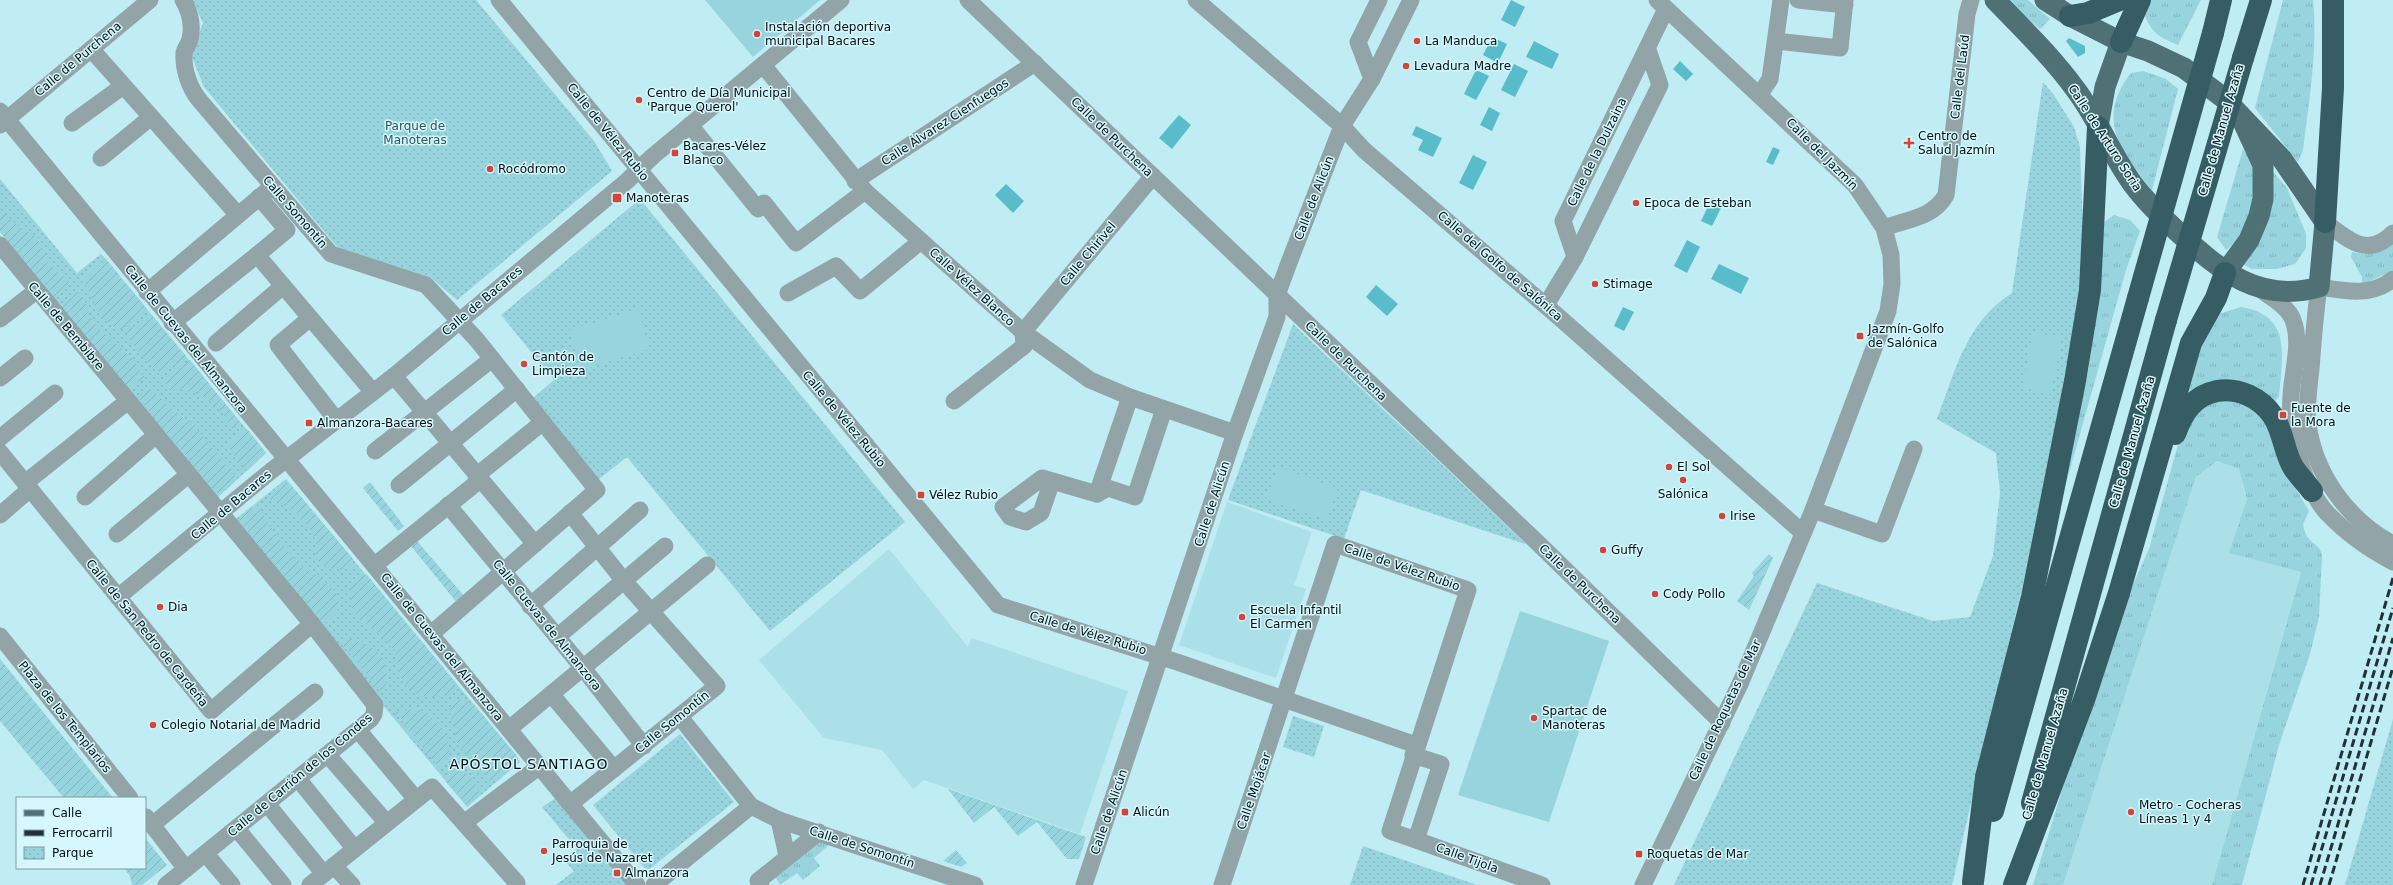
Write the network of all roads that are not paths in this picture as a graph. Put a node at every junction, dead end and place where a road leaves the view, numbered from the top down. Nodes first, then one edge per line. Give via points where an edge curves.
1 (150, 0) edge
2 (183, 0) edge
3 (499, 0) edge
4 (842, 0) edge
5 (968, 0) edge
6 (1196, 0) edge
7 (1379, 0) edge
8 (1411, 0) edge
9 (1780, 0) edge
10 (1798, 0) edge
11 (2045, 0) edge
12 (2119, 0) edge
13 (2140, 0) edge
14 (2221, 0) edge
15 (2261, 0) edge
16 (2333, 0) edge
17 (1845, 3) edge
18 (1661, 5) edge
19 (1973, 6) edge
20 (2001, 6) edge
21 (2070, 16) junction
22 (1776, 41) junction
23 (2121, 42) junction
24 (91, 49) junction
25 (1648, 50) junction
26 (1035, 63) junction
27 (763, 66) junction
28 (1372, 79) junction
29 (123, 86) junction
30 (1760, 94) junction
31 (2240, 115) junction
32 (2, 118) edge
33 (150, 118) junction
34 (72, 124) dead end
35 (690, 125) junction
36 (1342, 126) junction
37 (2098, 127) junction
38 (101, 158) dead end
39 (639, 171) junction
40 (1153, 176) junction
41 (273, 186) junction
42 (860, 186) junction
43 (259, 197) junction
44 (238, 215) junction
45 (2325, 222) junction
46 (1884, 228) junction
47 (2393, 233) edge
48 (921, 241) junction
49 (1, 250) edge
50 (257, 255) junction
51 (1575, 257) junction
52 (2225, 273) junction
53 (2393, 279) edge
54 (283, 286) junction
55 (2256, 286) junction
56 (2319, 287) junction
57 (36, 291) junction
58 (147, 292) junction
59 (788, 293) dead end
60 (1277, 295) junction
61 (1546, 306) junction
62 (310, 318) junction
63 (0, 319) edge
64 (460, 320) junction
65 (172, 323) junction
66 (1023, 332) junction
67 (216, 342) dead end
68 (25, 358) dead end
69 (492, 359) junction
70 (394, 376) junction
71 (0, 378) edge
72 (517, 389) junction
73 (373, 392) junction
74 (55, 393) dead end
75 (1130, 397) junction
76 (954, 401) dead end
77 (128, 402) junction
78 (1164, 409) junction
79 (424, 412) junction
80 (337, 420) junction
81 (543, 422) junction
82 (1235, 433) junction
83 (156, 435) junction
84 (0, 438) edge
85 (450, 444) junction
86 (1914, 449) dead end
87 (0, 452) edge
88 (375, 452) dead end
89 (286, 461) junction
90 (188, 475) junction
91 (478, 478) junction
92 (1052, 481) dead end
93 (399, 485) dead end
94 (28, 486) junction
95 (2312, 491) junction
96 (1097, 494) junction
97 (86, 497) dead end
98 (448, 505) junction
99 (640, 510) dead end
100 (1813, 510) junction
101 (570, 513) junction
102 (221, 514) junction
103 (0, 515) edge
104 (1803, 533) junction
105 (117, 534) dead end
106 (535, 544) junction
107 (2393, 544) edge
108 (665, 546) dead end
109 (598, 547) junction
110 (2393, 562) edge
111 (375, 565) junction
112 (707, 565) dead end
113 (503, 571) junction
114 (624, 581) junction
115 (2119, 593) junction
116 (118, 597) junction
117 (530, 606) junction
118 (652, 612) junction
119 (312, 624) junction
120 (431, 634) junction
121 (0, 636) edge
122 (557, 637) junction
123 (1161, 656) junction
124 (583, 668) junction
125 (315, 692) dead end
126 (551, 694) junction
127 (1285, 698) junction
128 (680, 717) junction
129 (1722, 723) junction
130 (509, 729) junction
131 (363, 736) dead end
132 (644, 746) junction
133 (1415, 750) junction
134 (333, 761) dead end
135 (540, 766) junction
136 (614, 769) junction
137 (303, 785) dead end
138 (129, 797) edge
139 (416, 798) junction
140 (570, 804) junction
141 (751, 806) junction
142 (272, 810) dead end
143 (779, 820) junction
144 (149, 821) edge
145 (386, 822) junction
146 (465, 822) junction
147 (819, 832) junction
148 (242, 835) dead end
149 (1416, 840) junction
150 (354, 848) junction
151 (787, 856) junction
152 (211, 860) dead end
153 (329, 870) junction
154 (177, 879) edge
155 (955, 882) edge
156 (1972, 883) edge
157 (232, 885) edge
158 (283, 885) edge
159 (310, 885) edge
160 (352, 885) edge
161 (515, 885) edge
162 (637, 885) edge
163 (654, 885) edge
164 (760, 885) edge
165 (975, 885) edge
166 (1084, 885) edge
167 (1222, 885) edge
168 (1542, 885) edge
169 (1643, 885) edge
170 (2009, 885) edge
171 (2014, 885) edge

1 - 24 street, Calle de Purchena
2 - 41 street, Calle Somontín via 191,23 190,39 184,53 193,92
3 - 39 street, Calle de Vélez Rubio
4 - 27 street, Calle de Bacares
5 - 26 street, Calle de Purchena
6 - 36 street, Calle del Golfo de Salónica
7 - 28 street via 1358,42
8 - 28 street, Calle de Alicún
9 - 22 street
10 - 17 street
11 - 21 main road
12 - 21 highway via 2088,13
13 - 23 highway
14 - 156 highway, bridge
15 - 170 highway, Calle de Manuel Azaña, bridge via 2166,320
16 - 45 highway via 2334,65
17 - 22 street via 1840,48
18 - 25 street, Calle de la Dulzaina
18 - 30 street, Calle del Jazmín
19 - 20 street, Calle del Laúd via 1984,3
19 - 46 street, Calle del Laúd via 1946,195 1930,214
20 - 37 main road, Calle de Arturo Soria via 2047,54 2076,90
21 - 23 main road
22 - 30 street via 1770,79
23 - 31 main road via 2184,68 2225,99
23 - 37 main road via 2105,87
24 - 29 street
24 - 32 street, Calle de Purchena
25 - 51 street via 1660,85
25 - 51 street, Calle de la Dulzaina via 1563,221
26 - 40 street, Calle de Purchena
26 - 42 street, Calle Álvarez Cienfuegos
27 - 35 street, Calle de Bacares
27 - 42 street, Calle Vélez Blanco
28 - 36 street, Calle de Alicún
29 - 33 street
29 - 34 street
30 - 46 street, Calle del Jazmín via 1855,185
31 - 45 main road via 2282,160
31 - 52 main road via 2263,165 2263,199 2249,240
32 - 58 street, Calle de Cuevas del Almanzora
33 - 38 street
33 - 44 street
35 - 39 street, Calle de Bacares
35 - 42 street via 758,210 764,203 796,243
36 - 60 street, Calle de Alicún
36 - 61 street, Calle del Golfo de Salónica via 1364,150
37 - 52 main road, Calle de Arturo Soria via 2149,205
37 - 156 highway via 2090,290 2075,381 2032,597 1986,778
39 - 64 street, Calle de Bacares
39 - 123 street, Calle de Vélez Rubio via 998,605
40 - 60 street, Calle de Purchena
40 - 66 street, Calle Chirivel
41 - 43 street
41 - 64 street, Calle Somontín via 331,254 426,285
42 - 48 street, Calle Vélez Blanco
43 - 44 street
43 - 50 street via 286,230
44 - 58 street
45 - 47 street via 2352,243 2361,245 2376,244
45 - 56 main road
46 - 100 street, Calle del Jazmín via 1891,262 1892,284 1888,311
48 - 59 street, Calle Vélez Blanco via 860,291 836,266
48 - 66 street, Calle Vélez Blanco
49 - 57 street, Calle de Bembibre
50 - 54 street
50 - 65 street
51 - 61 street
52 - 55 main road, Calle de Arturo Soria
52 - 115 highway via 2216,298 2191,342
53 - 56 street via 2385,285 2357,292
54 - 62 street
54 - 67 street
55 - 56 main road, Calle de Arturo Soria via 2279,292 2301,292
55 - 95 street via 2289,312 2293,320 2297,338 2291,414 2296,448
56 - 107 street via 2308,410 2312,441 2325,476 2348,510
57 - 63 street
57 - 77 street, Calle de Bembibre
58 - 65 street, Calle de Cuevas del Almanzora
60 - 82 street, Calle de Alicún via 1277,317
60 - 129 street, Calle de Purchena via 1535,540
61 - 104 street, Calle del Golfo de Salónica
62 - 73 street
62 - 80 street via 278,345
64 - 69 street, Calle Somontín
64 - 70 street, Calle de Bacares
65 - 89 street, Calle de Cuevas del Almanzora
66 - 75 street, Calle Vélez Blanco via 1090,380
66 - 76 street, Calle Vélez Blanco via 1024,346
68 - 71 street
69 - 72 street, Calle Somontín
69 - 79 street
70 - 73 street, Calle de Bacares
70 - 79 street
72 - 81 street, Calle Somontín
72 - 85 street
73 - 80 street, Calle de Bacares
74 - 84 street
75 - 78 street, Calle Vélez Blanco
75 - 96 street
77 - 83 street, Calle de Bembibre
77 - 94 street
78 - 82 street, Calle Vélez Blanco
78 - 96 street via 1135,496 1108,488
79 - 85 street
79 - 88 street
80 - 89 street, Calle de Bacares
81 - 91 street
81 - 101 street, Calle Somontín via 597,490
82 - 123 street, Calle de Alicún
83 - 90 street, Calle de Bembibre
83 - 97 street
85 - 91 street
85 - 93 street
86 - 100 street via 1882,534
87 - 94 street, Calle de San Pedro de Cardeña
89 - 102 street, Calle de Bacares
89 - 111 street, Calle de Cuevas del Almanzora
90 - 102 street, Calle de Bembibre
90 - 105 street
91 - 98 street, Calle de Cuevas del Almanzora
91 - 106 street
92 - 96 street
94 - 103 street
94 - 116 street, Calle de San Pedro de Cardeña
95 - 110 street via 2327,513
95 - 115 highway via 2293,467 2273,416 2258,401 2242,392 2223,390 2204,393 2190,404 2181,419 2141,542
98 - 111 street, Calle de Cuevas del Almanzora
98 - 113 street, Calle Cuevas de Almanzora
99 - 109 street
100 - 104 street, Calle del Jazmín
101 - 106 street, Calle Somontín
101 - 109 street, Calle Somontín
102 - 116 street, Calle de Bacares
102 - 119 street, Calle de Bembibre
104 - 129 street, Calle de Roquetas de Mar
106 - 113 street, Calle Somontín
108 - 114 street
109 - 114 street, Calle Somontín
109 - 117 street
111 - 120 street, Calle de Cuevas del Almanzora
112 - 118 street
113 - 117 street, Calle Cuevas de Almanzora
113 - 120 street, Calle Somontín
114 - 118 street, Calle Somontín
114 - 122 street
115 - 171 highway via 2084,700
116 - 119 street, Calle de San Pedro de Cardeña via 211,711
117 - 122 street, Calle Cuevas de Almanzora
118 - 124 street
118 - 128 street, Calle Somontín via 717,686
119 - 154 street, Calle de Carrión de los Condes via 375,705 374,714
120 - 130 street, Calle de Cuevas del Almanzora
121 - 138 street, Plaza de los Templarios
122 - 124 street, Calle Cuevas de Almanzora
123 - 127 street, Calle de Vélez Rubio
123 - 166 street, Calle de Alicún
124 - 126 street, Calle de Cuevas del Almanzora
124 - 132 street, Calle Cuevas de Almanzora
125 - 144 street
126 - 130 street, Calle de Cuevas del Almanzora
126 - 136 street
127 - 133 street, Calle de Vélez Rubio
127 - 133 street, Calle de Vélez Rubio via 1335,544 1468,590
127 - 167 street, Calle Mojácar
128 - 132 street, Calle Somontín
128 - 141 street, Calle de Somontín
129 - 169 street, Calle de Roquetas de Mar
130 - 135 street, Calle de Cuevas del Almanzora
131 - 139 street, Calle de Carrión de los Condes
132 - 136 street, Calle Somontín
133 - 149 street via 1441,764
133 - 149 street, Calle Tijola via 1390,831
134 - 145 street, Calle de Carrión de los Condes
135 - 140 street, Calle de Cuevas del Almanzora
135 - 146 street
136 - 140 street, Calle Somontín
137 - 150 street, Calle de Carrión de los Condes
139 - 145 street
139 - 146 street via 432,787
140 - 162 street, Calle de Cuevas del Almanzora
141 - 143 street, Calle de Somontín
141 - 163 street
142 - 153 street, Calle de Carrión de los Condes
143 - 147 street, Calle de Somontín
143 - 151 street
144 - 154 street
145 - 150 street
146 - 161 street via 517,883
147 - 151 street
147 - 155 street, Calle de Somontín
148 - 158 street, Calle de Carrión de los Condes
149 - 168 street, Calle Tijola
150 - 153 street
151 - 164 street via 758,881
152 - 157 street
153 - 159 street
153 - 160 street, Calle de Carrión de los Condes
155 - 165 street, Calle de Somontín

